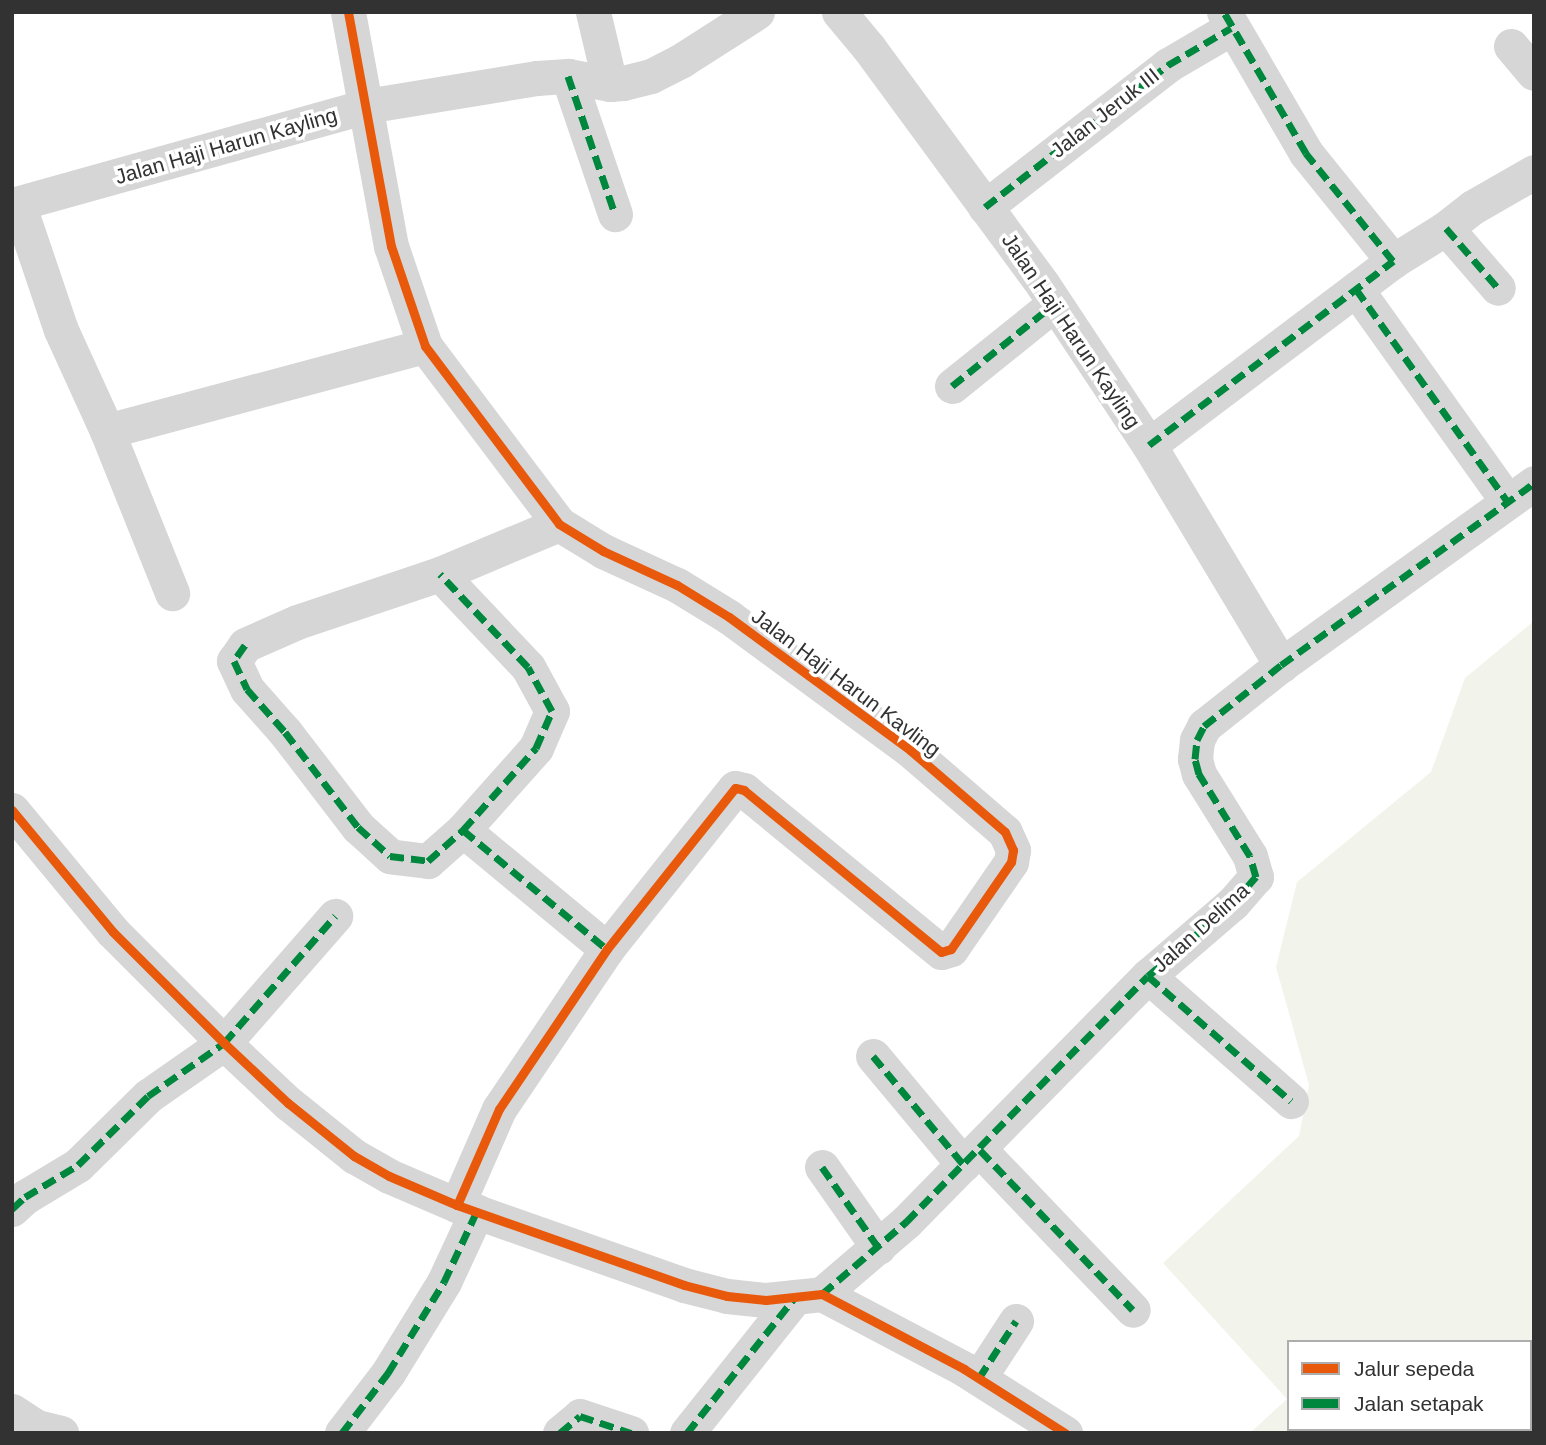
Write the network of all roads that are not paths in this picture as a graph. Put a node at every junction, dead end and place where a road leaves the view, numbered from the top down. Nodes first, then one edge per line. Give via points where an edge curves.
1 (348, 12) edge
2 (593, 12) edge
3 (757, 12) edge
4 (839, 12) edge
5 (1227, 20) edge
6 (1511, 46) dead end
7 (1534, 74) edge
8 (568, 76) junction
9 (610, 84) junction
10 (366, 106) junction
11 (1534, 172) edge
12 (15, 206) edge
13 (985, 207) junction
14 (615, 214) dead end
15 (1447, 228) junction
16 (1393, 261) junction
17 (1498, 288) dead end
18 (1356, 289) junction
19 (1054, 304) junction
20 (425, 346) junction
21 (952, 386) dead end
22 (107, 431) junction
23 (1149, 444) junction
24 (1520, 492) edge
25 (559, 524) junction
26 (440, 573) junction
27 (172, 593) dead end
28 (1281, 664) junction
29 (12, 810) edge
30 (463, 830) junction
31 (335, 916) dead end
32 (607, 949) junction
33 (1148, 976) junction
34 (224, 1043) junction
35 (873, 1056) dead end
36 (1291, 1101) dead end
37 (972, 1157) junction
38 (822, 1167) dead end
39 (467, 1208) junction
40 (12, 1209) edge
41 (878, 1247) junction
42 (808, 1295) junction
43 (1133, 1310) dead end
44 (1016, 1321) dead end
45 (979, 1378) junction
46 (12, 1411) edge
47 (61, 1433) edge
48 (342, 1433) edge
49 (560, 1433) edge
50 (631, 1433) edge
51 (687, 1433) edge
52 (1065, 1433) edge

1 - 10 street, Jalan Haji Harun Kavling
2 - 9 street
3 - 9 street, Jalan Haji Harun Kayling via 650,76
4 - 13 street, Jalan Haji Harun Kayling
5 - 13 street, Jalan Jeruk III
5 - 16 street via 1306,153
6 - 7 street
8 - 9 street, Jalan Haji Harun Kayling
8 - 10 street, Jalan Haji Harun Kayling
8 - 14 street
10 - 12 street, Jalan Haji Harun Kayling
10 - 20 street, Jalan Haji Harun Kavling via 391,246
11 - 15 street via 1473,207
12 - 22 street via 61,330
13 - 19 street, Jalan Haji Harun Kayling
15 - 16 street
15 - 17 street
16 - 18 street
18 - 23 street
18 - 24 street
19 - 21 street
19 - 23 street, Jalan Haji Harun Kayling
20 - 22 street
20 - 25 street, Jalan Haji Harun Kavling
22 - 27 street
23 - 28 street, Jalan Haji Harun Kayling
24 - 28 street, Jalan Delima
25 - 26 street
25 - 32 street, Jalan Haji Harun Kavling via 729,617 910,750 1005,831 1013,849 1011,862 951,949 941,952 744,790 735,788
26 - 30 street via 528,667 552,711 536,748
26 - 30 street via 297,622 246,645 234,661 247,689 358,827 390,856 428,862
28 - 33 street, Jalan Delima via 1210,720 1197,740 1199,774 1251,856 1256,877 1233,903
29 - 34 street via 113,932
30 - 32 street
31 - 34 street
32 - 39 street, Jalan Haji Harun Kavling via 499,1109
33 - 36 street
33 - 37 street, Jalan Delima
34 - 39 street via 354,1156 389,1176
34 - 40 street via 148,1096 78,1165
35 - 37 street
37 - 41 street, Jalan Delima
37 - 43 street
38 - 41 street
39 - 42 street via 727,1296 766,1300
39 - 48 street, Jalan Haji Harun Kavling via 444,1282 388,1373
41 - 42 street, Jalan Delima
42 - 45 street
42 - 51 street, Jalan Delima
44 - 45 street
45 - 52 street
46 - 47 street via 37,1427
49 - 50 street via 580,1416

